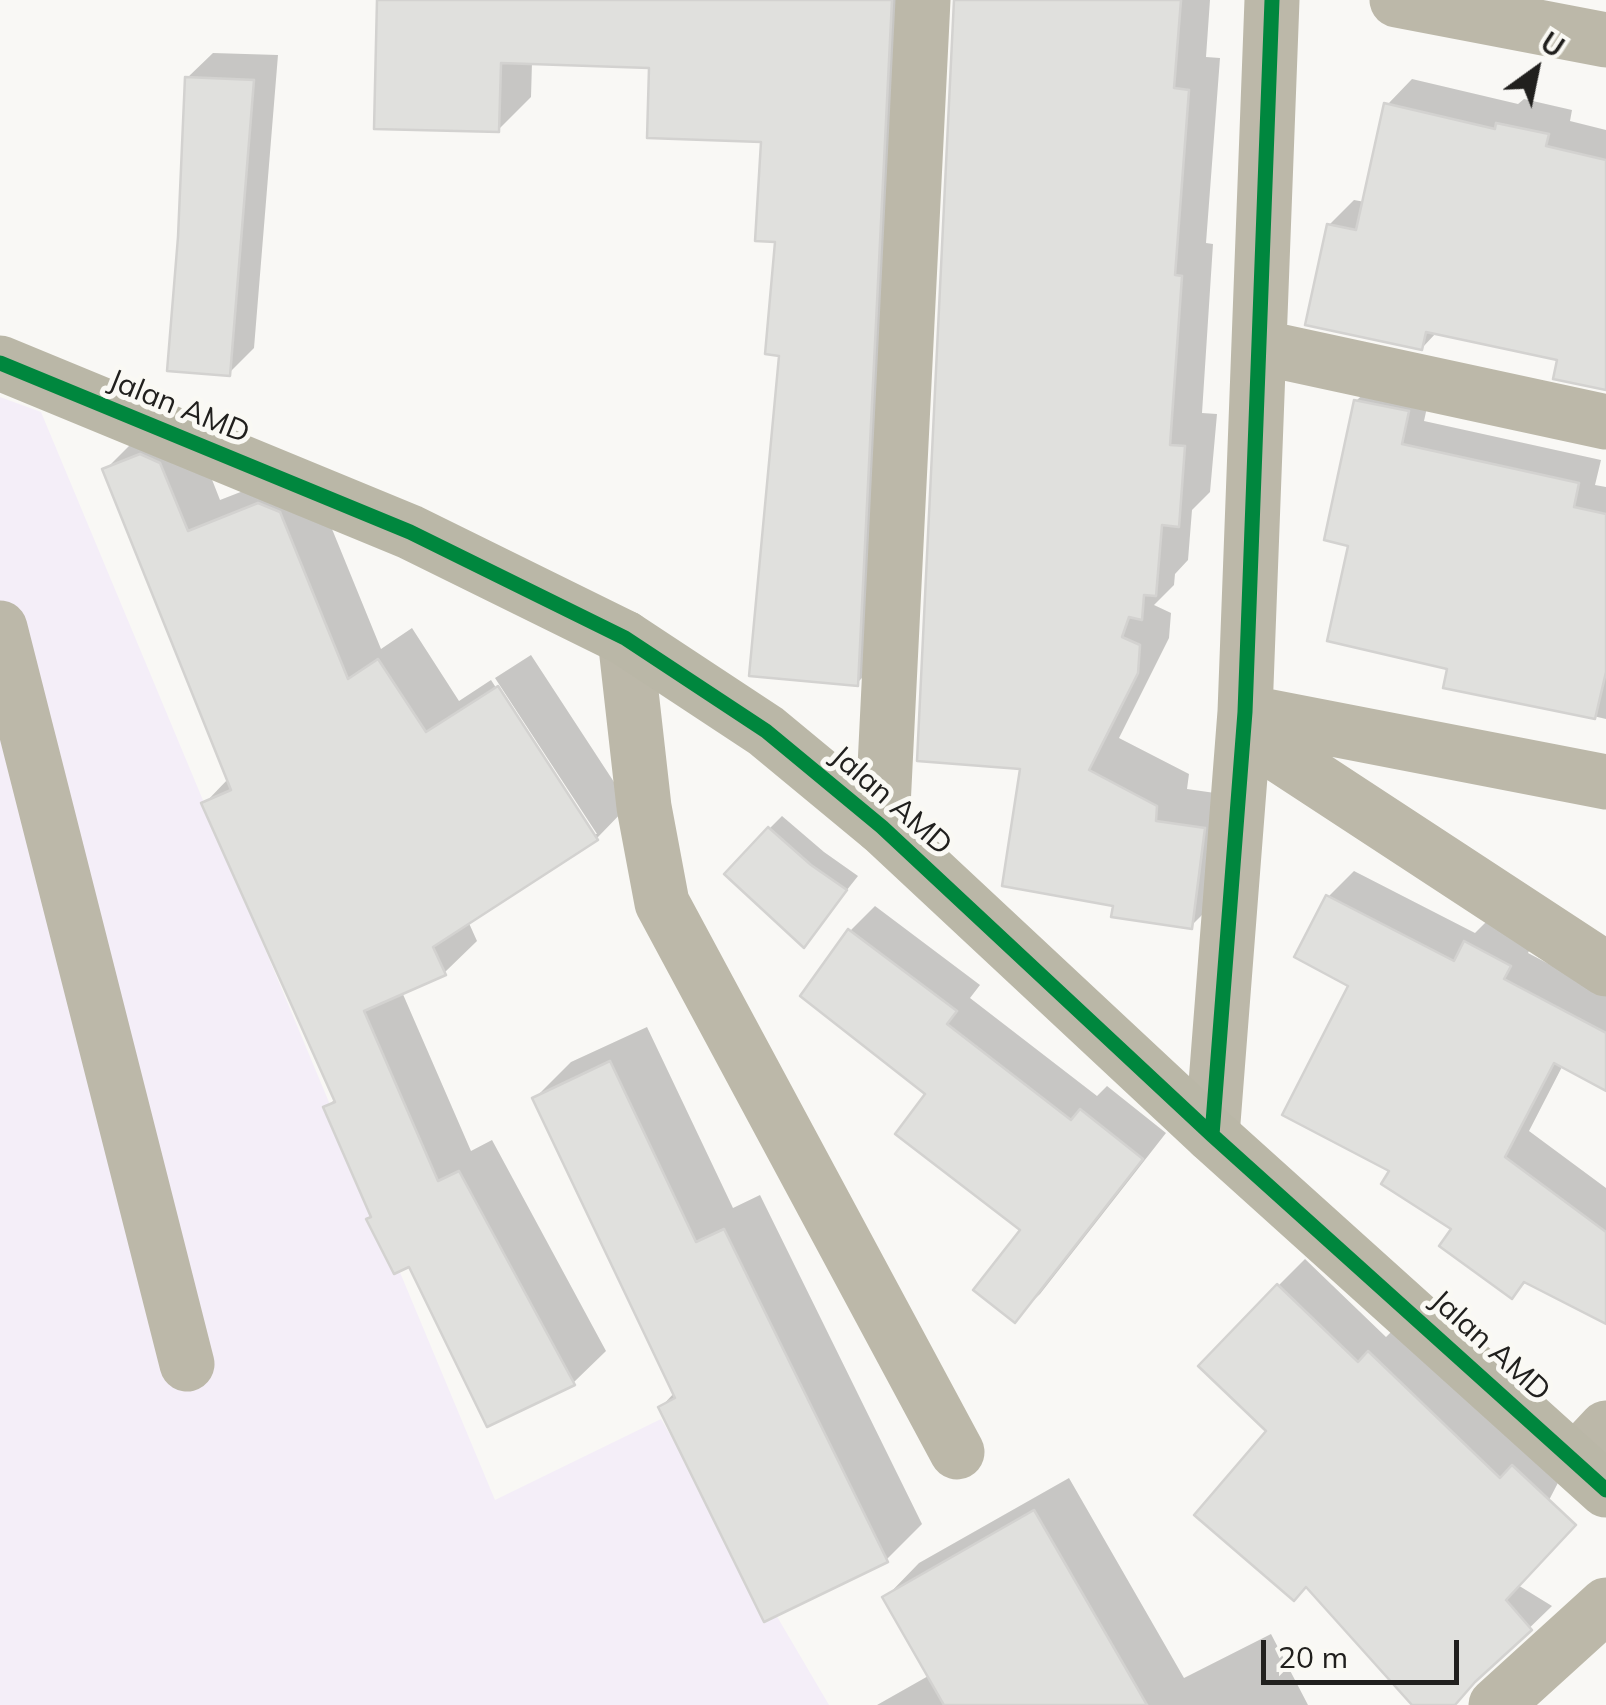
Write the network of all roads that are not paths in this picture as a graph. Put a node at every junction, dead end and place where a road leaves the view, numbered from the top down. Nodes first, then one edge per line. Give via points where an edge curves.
1 (923, 0) edge
2 (1272, 0) edge
3 (1397, 0) edge
4 (1606, 40) edge
5 (1259, 347) junction
6 (0, 363) edge
7 (1606, 422) edge
8 (0, 628) edge
9 (626, 638) junction
10 (1244, 722) junction
11 (1606, 782) edge
12 (882, 827) junction
13 (1606, 969) edge
14 (1212, 1135) junction
15 (187, 1364) dead end
16 (957, 1452) dead end
17 (1596, 1460) edge
18 (1606, 1605) edge
19 (1496, 1705) edge

1 - 12 street
2 - 5 street
3 - 4 street
5 - 7 street
5 - 10 street
6 - 9 street, Jalan AMD via 410,532
8 - 15 street
9 - 12 street, Jalan AMD via 766,731
9 - 16 street via 662,903
10 - 11 street
10 - 13 street
10 - 14 street
12 - 14 street, Jalan AMD
14 - 17 street, Jalan AMD
18 - 19 street

